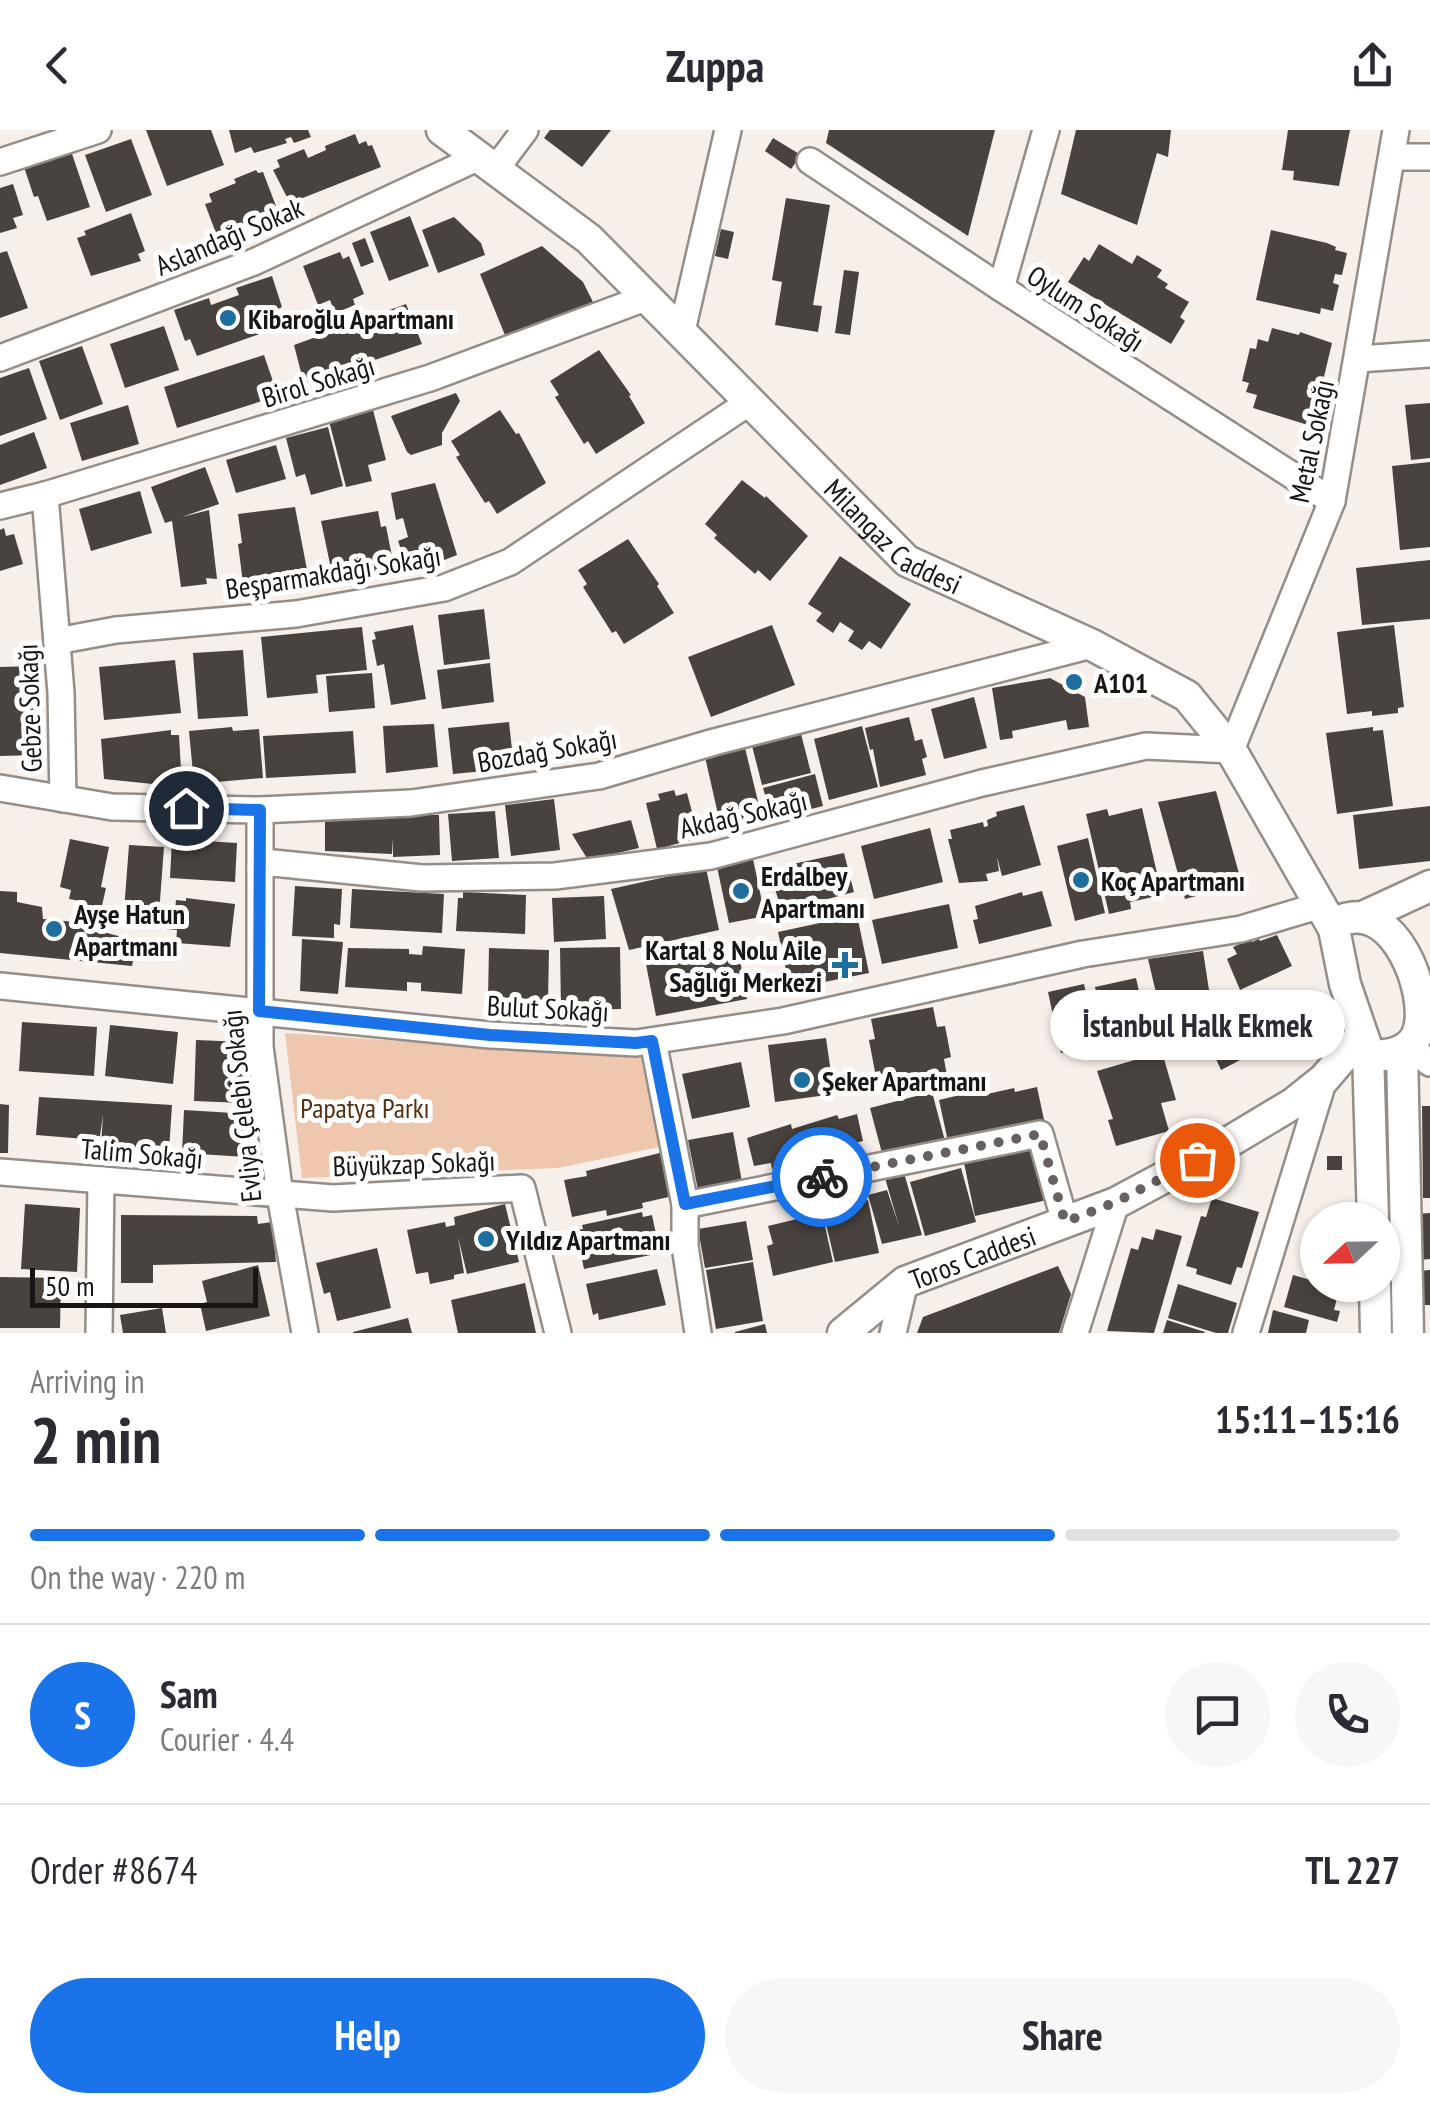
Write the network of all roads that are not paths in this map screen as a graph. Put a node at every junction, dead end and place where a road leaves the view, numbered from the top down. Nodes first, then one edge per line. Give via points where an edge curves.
1 (98, 130) edge
2 (442, 130) edge
3 (525, 130) edge
4 (728, 130) edge
5 (1046, 130) edge
6 (1396, 130) edge
7 (1392, 157) junction
8 (1430, 157) edge
9 (810, 161) dead end
10 (0, 162) edge
11 (486, 164) junction
12 (1001, 288) junction
13 (648, 297) junction
14 (682, 331) junction
15 (1430, 354) edge
16 (0, 358) edge
17 (1359, 359) junction
18 (748, 403) junction
19 (46, 495) junction
20 (1332, 501) junction
21 (0, 506) edge
22 (57, 640) junction
23 (1092, 645) junction
24 (1231, 750) junction
25 (0, 788) edge
26 (62, 799) junction
27 (260, 810) junction
28 (260, 867) junction
29 (1430, 889) edge
30 (1365, 916) junction
31 (1328, 917) junction
32 (1392, 932) junction
33 (0, 986) edge
34 (259, 1011) junction
35 (652, 1041) junction
36 (1365, 1043) junction
37 (1414, 1053) edge
38 (1324, 1080) junction
39 (0, 1172) edge
40 (101, 1180) junction
41 (280, 1195) junction
42 (1116, 1202) junction
43 (1372, 1202) edge
44 (685, 1204) junction
45 (1065, 1222) junction
46 (905, 1282) junction
47 (1375, 1302) edge
48 (100, 1333) edge
49 (305, 1333) edge
50 (558, 1333) edge
51 (698, 1333) edge
52 (842, 1333) edge
53 (893, 1333) edge
54 (1075, 1333) edge
55 (1246, 1333) edge
56 (1376, 1333) edge
57 (1408, 1333) edge

1 - 10 street
2 - 11 street, Milangaz Caddesi
3 - 11 street
4 - 14 street
5 - 12 street
6 - 7 street, Metal Sokağı
7 - 8 street
7 - 17 street, Metal Sokağı
9 - 12 street, Oylum Sokağı
11 - 13 street, Milangaz Caddesi via 589,238
11 - 16 street, Aslandağı Sokak via 254,262
12 - 20 street, Oylum Sokağı
13 - 14 street, Milangaz Caddesi
13 - 19 street, Birol Sokağı via 430,378
14 - 18 street, Milangaz Caddesi
15 - 17 street
17 - 20 street, Metal Sokağı
18 - 22 street, Beşparmakdağı Sokağı via 510,562 444,588 296,614
18 - 23 street, Milangaz Caddesi via 907,561
19 - 21 street, Birol Sokağı
19 - 22 street, Gebze Sokağı
20 - 24 street, Metal Sokağı
22 - 26 street, Gebze Sokağı
23 - 24 street, Milangaz Caddesi via 1187,696
23 - 27 street, Bozdağ Sokağı via 598,776 411,803
24 - 28 street, Akdağ Sokağı via 1146,746 711,856 554,876 422,878
24 - 31 street, Milangaz Caddesi
25 - 26 street, Bozdağ Sokağı
26 - 27 street, Bozdağ Sokağı via 112,807
27 - 28 street, Evliya Çelebi Sokağı
28 - 34 street, Evliya Çelebi Sokağı
29 - 30 street
29 - 32 street
30 - 31 street
30 - 32 street
31 - 35 street, Bulut Sokağı via 1083,954 784,1021
31 - 36 street, Milangaz Caddesi
32 - 37 street via 1420,1013
33 - 34 street, Bulut Sokağı
34 - 35 street, Bulut Sokağı via 490,1035
34 - 41 street, Evliya Çelebi Sokağı
35 - 44 street
36 - 37 street via 1386,1056
36 - 38 street, Toros Caddesi
36 - 43 street, Milangaz Caddesi
37 - 57 street
38 - 42 street, Toros Caddesi via 1224,1145
38 - 55 street
39 - 40 street, Talim Sokağı
40 - 41 street, Talim Sokağı
40 - 48 street
41 - 49 street, Evliya Çelebi Sokağı
41 - 50 street, Büyükzap Sokağı via 522,1188
42 - 45 street, Toros Caddesi
42 - 54 street
44 - 45 street via 1040,1134
44 - 51 street
45 - 46 street, Toros Caddesi
46 - 52 street, Toros Caddesi
46 - 53 street
47 - 56 street

